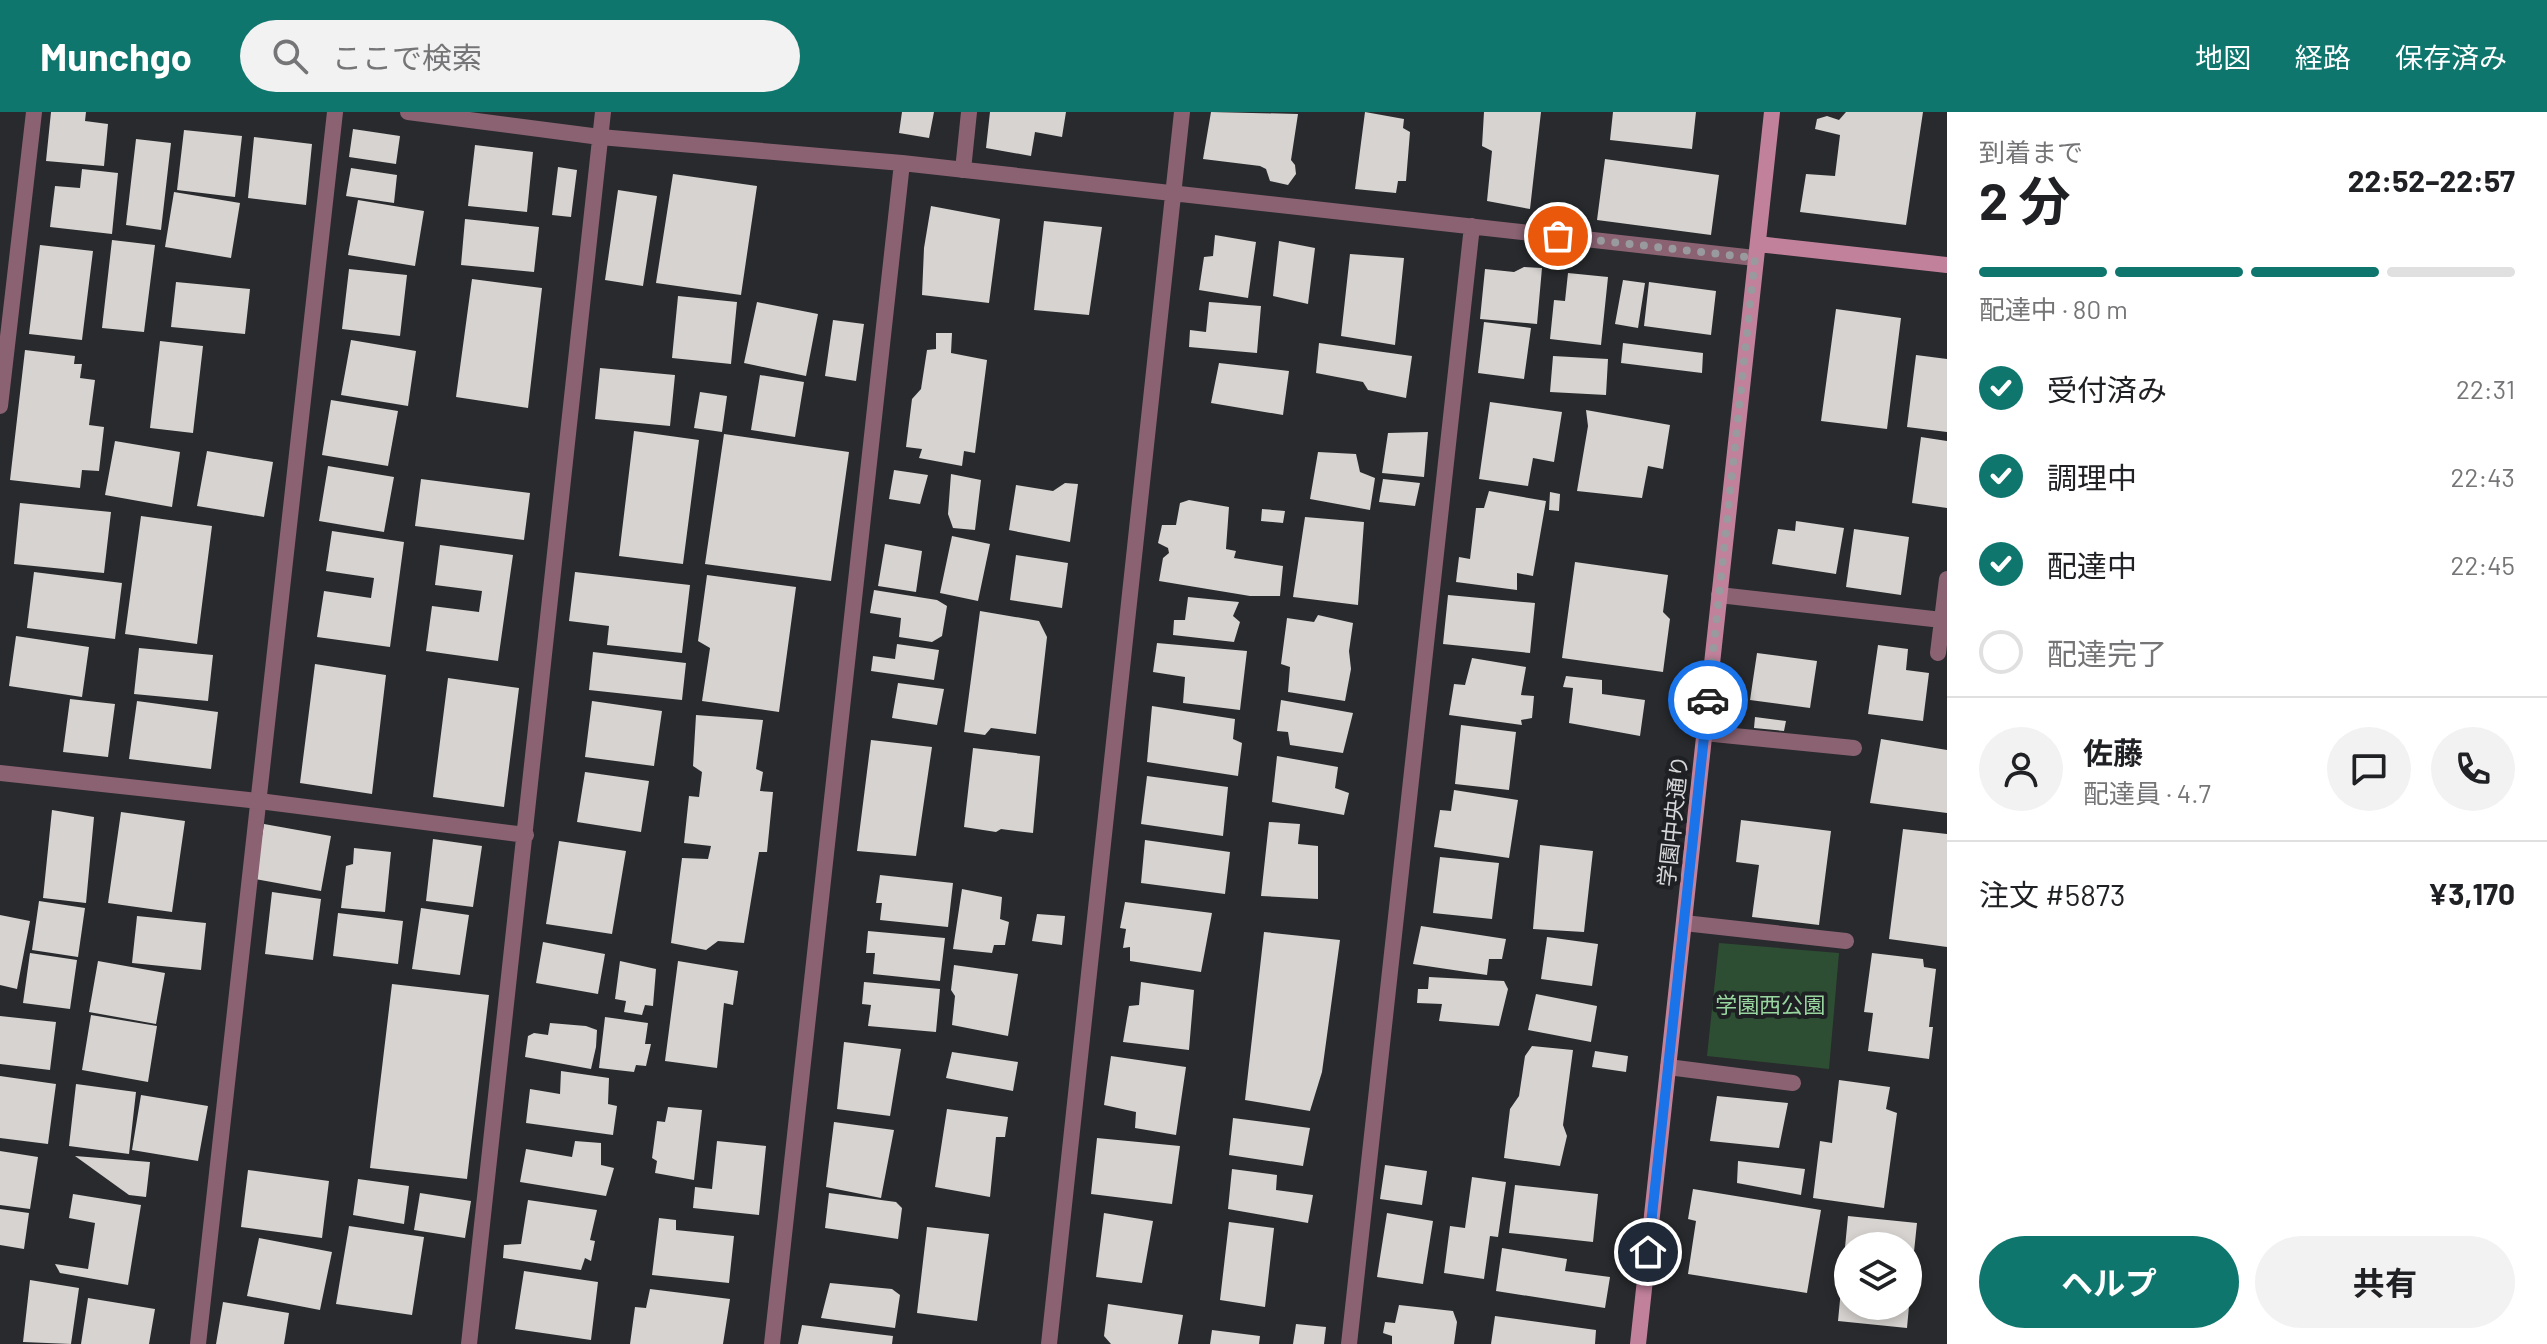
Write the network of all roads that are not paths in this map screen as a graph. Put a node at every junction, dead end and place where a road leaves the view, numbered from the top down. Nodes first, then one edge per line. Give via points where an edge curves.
1 (34, 112) edge
2 (335, 112) edge
3 (408, 112) edge
4 (603, 112) edge
5 (969, 112) edge
6 (1182, 112) edge
7 (1772, 112) edge
8 (600, 137) junction
9 (902, 163) junction
10 (963, 170) junction
11 (1173, 193) junction
12 (1472, 226) junction
13 (1756, 251) junction
14 (1947, 265) edge
15 (0, 406) edge
16 (1947, 579) edge
17 (1719, 595) junction
18 (1942, 620) junction
19 (1938, 653) dead end
20 (1704, 733) junction
21 (1854, 748) dead end
22 (0, 773) edge
23 (259, 801) junction
24 (526, 835) junction
25 (1684, 923) junction
26 (1846, 941) dead end
27 (1668, 1067) junction
28 (1793, 1083) dead end
29 (198, 1344) edge
30 (469, 1344) edge
31 (772, 1344) edge
32 (1049, 1344) edge
33 (1349, 1344) edge
34 (1638, 1344) edge

1 - 15 street
2 - 23 street
3 - 8 street
4 - 8 street
5 - 10 street
6 - 11 street
7 - 13 street, 学園中央通り
8 - 9 street
8 - 24 street
9 - 10 street
9 - 31 street
10 - 11 street
11 - 12 street
11 - 32 street
12 - 13 street
12 - 33 street
13 - 14 street
13 - 17 street, 学園中央通り
16 - 18 street
17 - 18 street
17 - 20 street, 学園中央通り
18 - 19 street
20 - 21 street
20 - 25 street, 学園中央通り
22 - 23 street
23 - 24 street
23 - 29 street
24 - 30 street
25 - 26 street
25 - 27 street, 学園中央通り
27 - 28 street
27 - 34 street, 学園中央通り

